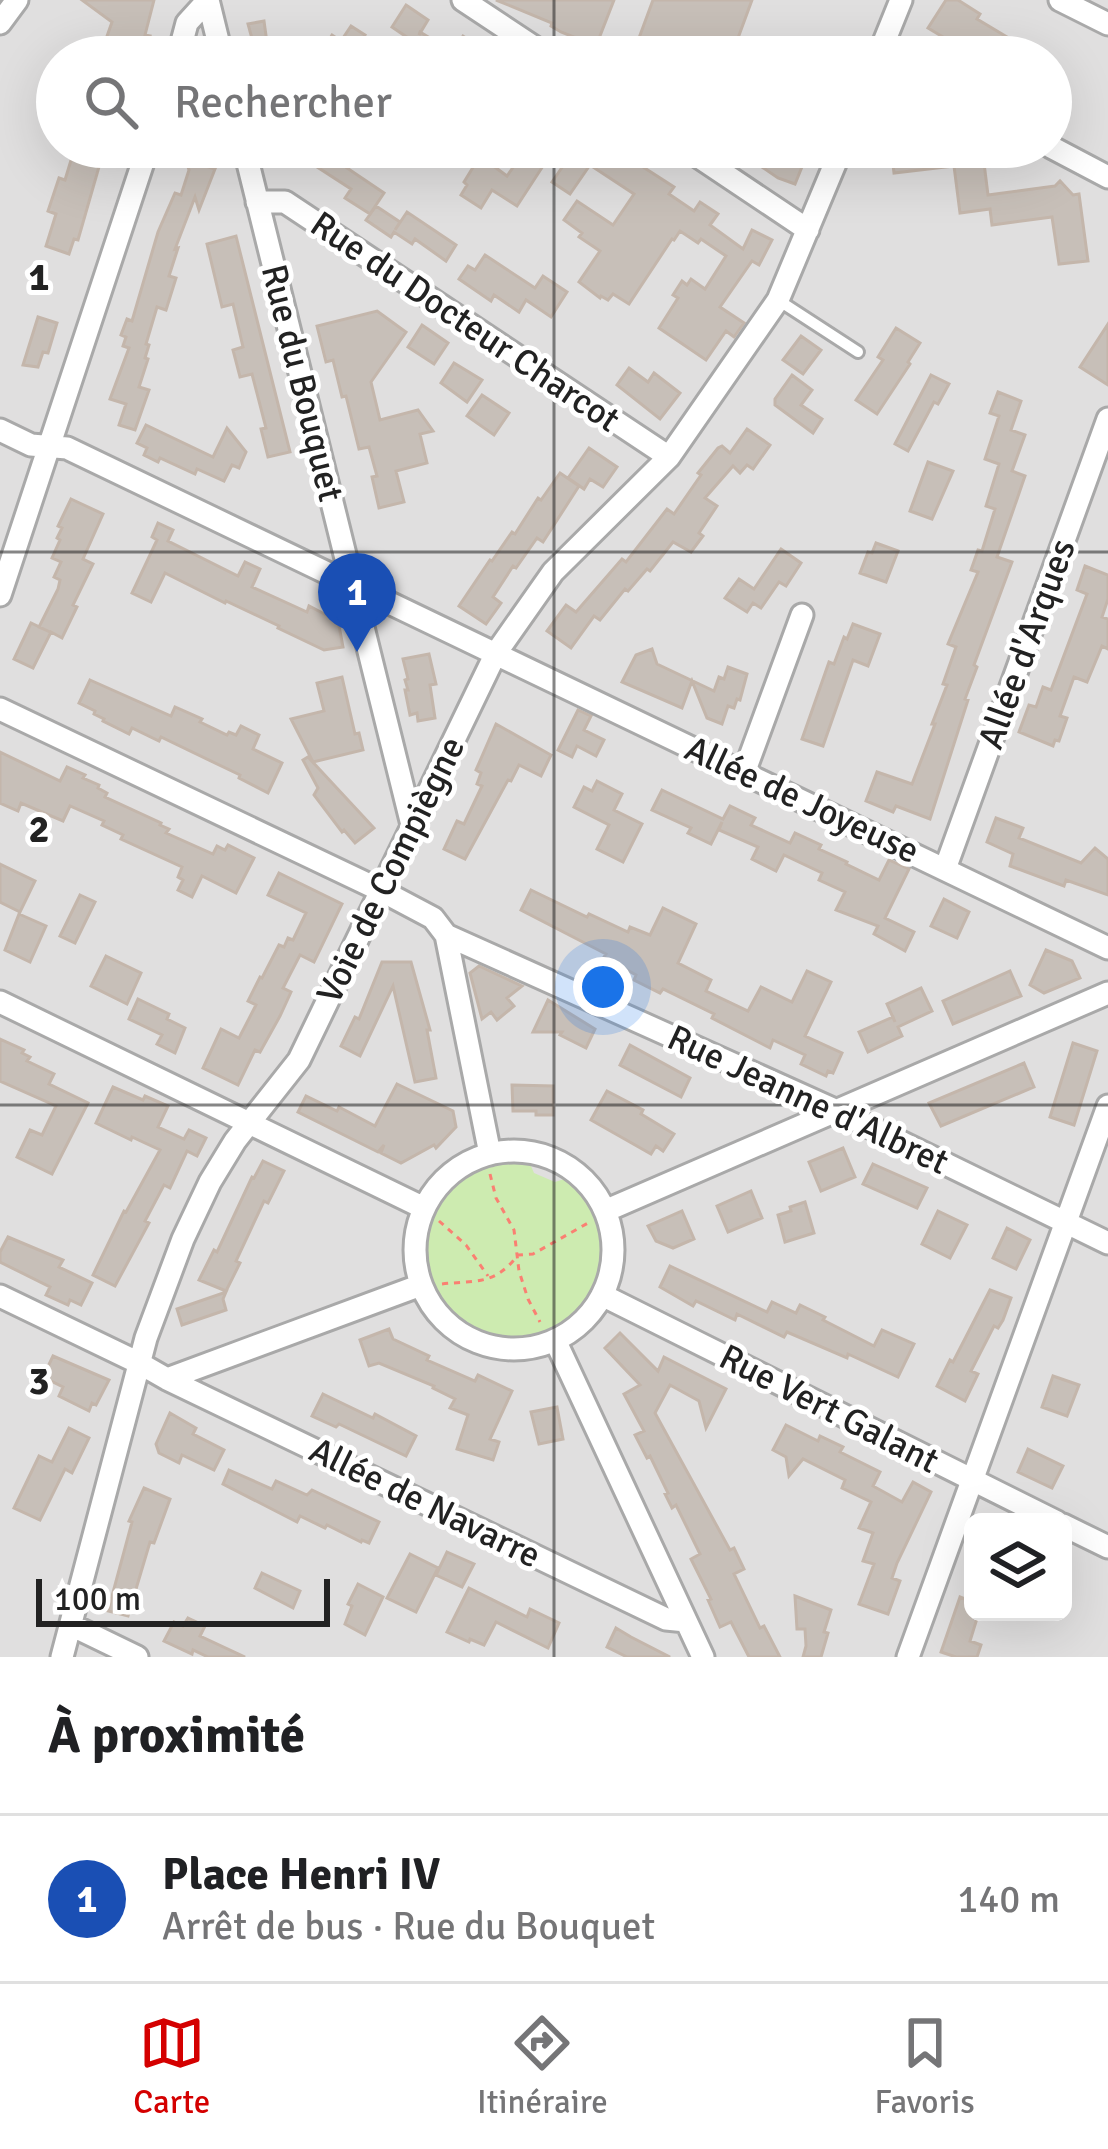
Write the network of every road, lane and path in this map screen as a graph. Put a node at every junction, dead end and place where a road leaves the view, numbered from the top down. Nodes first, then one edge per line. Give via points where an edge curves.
1 (17, 0) edge
2 (208, 0) edge
3 (463, 0) edge
4 (901, 0) edge
5 (1060, 0) edge
6 (0, 22) edge
7 (1108, 24) edge
8 (184, 36) edge
9 (217, 36) edge
10 (517, 36) edge
11 (886, 36) edge
12 (1072, 158) edge
13 (141, 168) edge
14 (249, 168) edge
15 (715, 168) edge
16 (833, 168) edge
17 (1108, 177) edge
18 (257, 202) junction
19 (808, 230) junction
20 (778, 300) junction
21 (858, 352) dead end
22 (1108, 419) edge
23 (0, 430) edge
24 (49, 447) junction
25 (669, 457) junction
26 (351, 584) junction
27 (0, 596) edge
28 (802, 615) dead end
29 (496, 653) junction
30 (0, 710) edge
31 (744, 773) junction
32 (413, 829) junction
33 (945, 869) junction
34 (382, 891) junction
35 (446, 934) junction
36 (1108, 948) edge
37 (1108, 993) edge
38 (0, 1002) edge
39 (1108, 1106) edge
40 (835, 1111) junction
41 (251, 1123) junction
42 (488, 1154) junction
43 (424, 1208) junction
44 (606, 1213) junction
45 (1065, 1222) junction
46 (1108, 1243) edge
47 (518, 1255) junction
48 (490, 1278) junction
49 (422, 1288) junction
50 (602, 1295) junction
51 (0, 1297) edge
52 (552, 1341) junction
53 (140, 1363) junction
54 (166, 1379) junction
55 (972, 1480) junction
56 (1040, 1513) edge
57 (1072, 1529) edge
58 (1108, 1547) edge
59 (686, 1621) junction
60 (71, 1625) junction
61 (62, 1657) edge
62 (137, 1657) edge
63 (703, 1657) edge
64 (908, 1657) edge

1 - 6 street
2 - 8 street
2 - 9 street
3 - 10 street
4 - 11 street
5 - 7 street
12 - 17 street
13 - 24 street
14 - 18 street, Rue du Bouquet
15 - 19 street
16 - 19 street, Voie de Compiègne
18 - 25 street, Rue du Docteur Charcot via 285,202
18 - 26 street, Rue du Bouquet
19 - 20 street, Voie de Compiègne
20 - 21 lane
20 - 25 street, Voie de Compiègne
22 - 33 street, Allée d'Arques
23 - 24 street, Allée de Joyeuse
24 - 26 street, Allée de Joyeuse via 68,448
24 - 27 street
25 - 29 street, Voie de Compiègne via 554,572
26 - 29 street, Allée de Joyeuse
26 - 32 street, Rue du Bouquet
28 - 31 street
29 - 31 street, Allée de Joyeuse
29 - 32 street, Voie de Compiègne
30 - 34 street, Rue Jeanne d'Albret
31 - 33 street, Allée de Joyeuse
32 - 34 street, Voie de Compiègne
33 - 36 street, Allée de Joyeuse
34 - 35 street, Rue Jeanne d'Albret via 433,917
34 - 41 street, Voie de Compiègne via 299,1060
35 - 40 street, Rue Jeanne d'Albret
35 - 42 street
37 - 40 street
38 - 41 street
39 - 45 street
40 - 44 street
40 - 45 street, Rue Jeanne d'Albret
41 - 43 street
41 - 53 street, Voie de Compiègne via 183,1239
42 - 43 street via 449,1175
42 - 44 street via 558,1161 586,1182
42 - 47 path
43 - 48 path
43 - 49 street via 414,1254
44 - 47 path
44 - 50 street via 612,1264
45 - 46 street, Rue Jeanne d'Albret
45 - 55 street
47 - 48 path
47 - 52 path via 528,1299
48 - 49 path
49 - 52 street via 451,1327 476,1342 520,1349
49 - 54 street
50 - 52 street via 583,1321
50 - 55 street, Rue Vert Galant
51 - 53 street, Allée de Navarre
52 - 59 street
53 - 54 street, Allée de Navarre
53 - 60 street, Voie de Compiègne
54 - 59 street, Allée de Navarre via 666,1619
55 - 56 street, Rue Vert Galant
55 - 64 street
57 - 58 street, Rue Vert Galant
59 - 63 street
60 - 61 street, Voie de Compiègne
60 - 62 street

